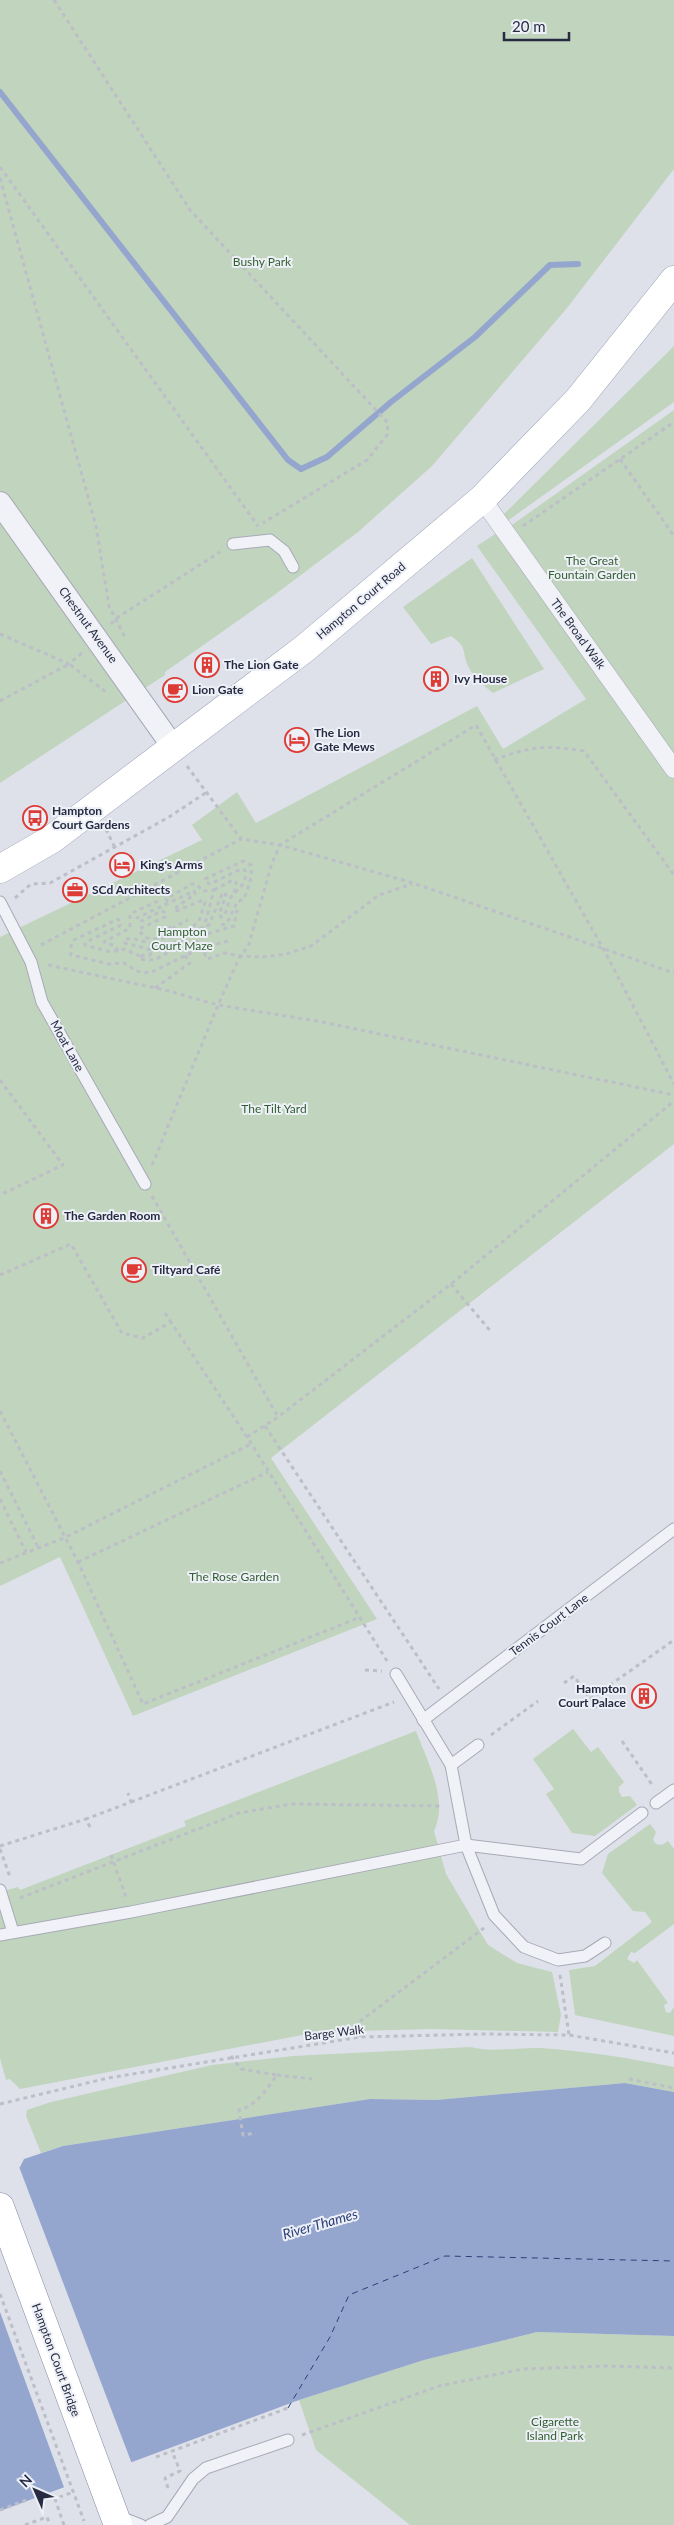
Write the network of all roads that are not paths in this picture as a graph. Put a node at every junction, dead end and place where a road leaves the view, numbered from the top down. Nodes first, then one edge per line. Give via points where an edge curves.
1 (674, 280) edge
2 (482, 499) junction
3 (0, 503) edge
4 (233, 544) dead end
5 (293, 567) dead end
6 (180, 756) junction
7 (674, 768) edge
8 (0, 869) edge
9 (0, 902) edge
10 (145, 1184) road end
11 (674, 1529) edge
12 (396, 1674) road end
13 (423, 1720) junction
14 (478, 1745) dead end
15 (451, 1765) junction
16 (674, 1790) edge
17 (659, 1801) road end
18 (642, 1813) dead end
19 (466, 1845) junction
20 (0, 1890) edge
21 (13, 1932) junction
22 (0, 1935) edge
23 (605, 1943) dead end
24 (0, 2207) edge
25 (288, 2440) road end
26 (114, 2516) edge
27 (142, 2525) edge
28 (150, 2525) edge

1 - 2 main road, Hampton Court Road via 578,400
2 - 6 main road, Hampton Court Road
2 - 7 street, The Broad Walk
3 - 6 street, Chestnut Avenue
4 - 5 lane via 270,540 284,551
6 - 8 main road, Hampton Court Road via 52,840
9 - 10 lane, Moat Lane via 29,957 42,1002
11 - 13 lane, Tennis Court Lane
12 - 13 lane
13 - 15 lane
14 - 15 lane
15 - 19 lane
16 - 17 lane
18 - 19 lane via 581,1859
19 - 21 lane via 131,1912
19 - 23 lane via 494,1916 524,1947 558,1960 585,1956
20 - 21 lane
21 - 22 lane
24 - 26 main road, Hampton Court Bridge
25 - 28 lane via 206,2468 193,2479 167,2517
26 - 27 lane

